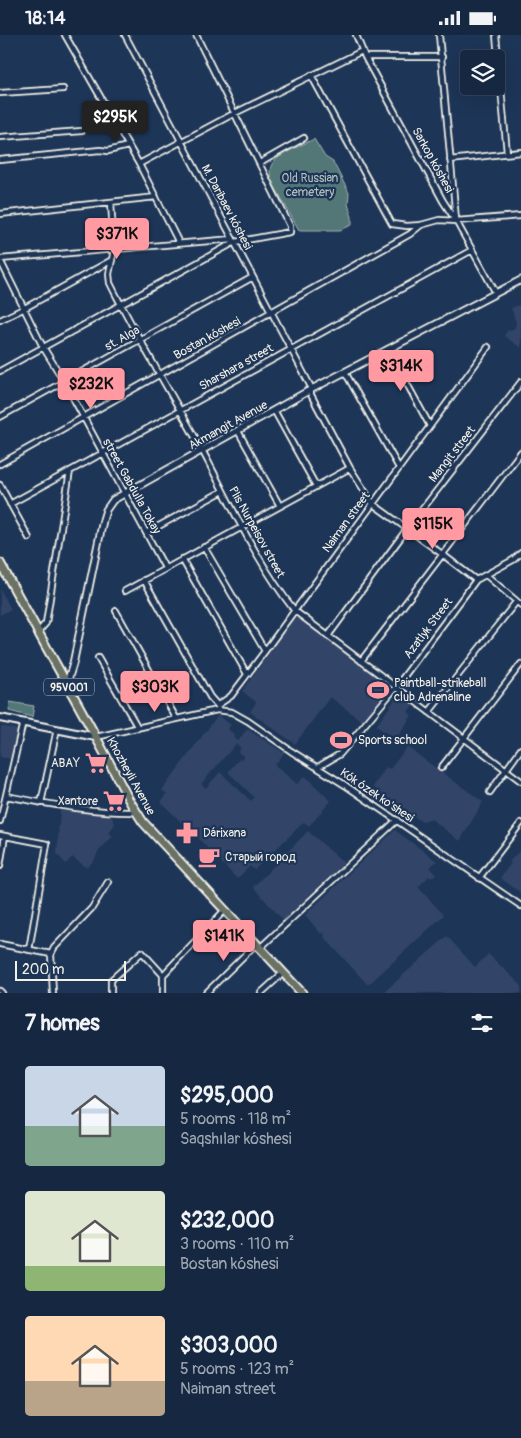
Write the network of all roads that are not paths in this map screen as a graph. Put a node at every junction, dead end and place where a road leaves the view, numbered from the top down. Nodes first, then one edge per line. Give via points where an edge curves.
1 (65, 35) edge
2 (125, 35) edge
3 (196, 35) edge
4 (356, 35) edge
5 (439, 35) edge
6 (496, 35) edge
7 (362, 51) junction
8 (365, 57) junction
9 (442, 57) junction
10 (311, 75) junction
11 (63, 89) dead end
12 (0, 93) edge
13 (236, 113) junction
14 (82, 131) dead end
15 (0, 137) edge
16 (304, 138) dead end
17 (180, 142) junction
18 (128, 146) junction
19 (521, 152) edge
20 (507, 153) junction
21 (450, 159) junction
22 (0, 160) edge
23 (260, 163) junction
24 (139, 164) junction
25 (156, 197) junction
26 (111, 202) junction
27 (0, 214) edge
28 (521, 216) edge
29 (456, 221) junction
30 (421, 225) junction
31 (234, 241) junction
32 (179, 243) junction
33 (114, 250) junction
34 (472, 250) junction
35 (0, 260) edge
36 (112, 260) junction
37 (253, 277) junction
38 (521, 280) edge
39 (496, 293) junction
40 (120, 305) junction
41 (23, 309) junction
42 (272, 313) junction
43 (0, 320) edge
44 (140, 340) junction
45 (43, 347) junction
46 (488, 347) dead end
47 (291, 349) junction
48 (388, 349) junction
49 (0, 371) edge
50 (345, 372) junction
51 (160, 375) junction
52 (64, 381) junction
53 (521, 382) edge
54 (311, 390) junction
55 (179, 410) junction
56 (274, 410) junction
57 (0, 417) edge
58 (84, 417) junction
59 (430, 426) junction
60 (238, 431) junction
61 (202, 450) junction
62 (102, 452) junction
63 (521, 452) edge
64 (0, 464) edge
65 (350, 468) junction
66 (399, 468) junction
67 (70, 471) junction
68 (0, 485) edge
69 (316, 486) junction
70 (222, 491) junction
71 (124, 493) junction
72 (10, 503) junction
73 (373, 504) junction
74 (280, 506) junction
75 (242, 526) junction
76 (407, 529) junction
77 (146, 533) junction
78 (29, 538) dead end
79 (204, 547) junction
80 (442, 553) junction
81 (521, 553) edge
82 (182, 559) junction
83 (0, 563) edge
84 (166, 568) junction
85 (486, 575) junction
86 (144, 580) junction
87 (476, 581) junction
88 (125, 591) dead end
89 (516, 602) junction
90 (521, 605) edge
91 (116, 611) dead end
92 (295, 611) junction
93 (38, 632) junction
94 (328, 636) junction
95 (265, 651) junction
96 (98, 658) dead end
97 (361, 661) junction
98 (521, 664) edge
99 (247, 674) junction
100 (67, 683) junction
101 (396, 687) junction
102 (218, 707) junction
103 (429, 712) junction
104 (0, 718) edge
105 (176, 718) junction
106 (23, 722) junction
107 (138, 728) junction
108 (57, 729) junction
109 (96, 737) junction
110 (464, 737) junction
111 (521, 749) edge
112 (318, 767) junction
113 (441, 768) dead end
114 (505, 769) junction
115 (521, 781) edge
116 (490, 792) dead end
117 (6, 796) junction
118 (41, 803) junction
119 (137, 812) junction
120 (396, 820) junction
121 (0, 821) edge
122 (521, 823) edge
123 (3, 836) edge
124 (0, 866) edge
125 (479, 878) junction
126 (108, 882) dead end
127 (521, 906) edge
128 (224, 911) junction
129 (0, 944) edge
130 (258, 946) junction
131 (28, 949) junction
132 (51, 954) junction
133 (283, 973) junction
134 (163, 975) junction
135 (53, 993) edge
136 (111, 993) edge
137 (163, 993) edge
138 (206, 993) edge
139 (260, 993) edge
140 (302, 993) edge

1 - 18 street
2 - 17 street, M. Daribaev kóshesi
3 - 13 street
4 - 7 street, Sarkop kóshesi
5 - 9 street
6 - 20 street
7 - 8 street, Sarkop kóshesi
7 - 10 street
8 - 9 street
8 - 29 street, Sarkop kóshesi
9 - 21 street
10 - 13 street
10 - 30 street via 392,224
11 - 12 street
13 - 17 street
13 - 23 street
14 - 15 street
16 - 23 street
17 - 24 street
17 - 31 street, M. Daribaev kóshesi
18 - 22 street via 108,151
18 - 24 street
19 - 20 street
20 - 21 street
21 - 29 street
23 - 31 street via 290,232
24 - 25 street
25 - 26 street
25 - 32 street
26 - 27 street
26 - 33 street, Plis Nurpeisov street
28 - 29 street
29 - 30 street via 439,219
29 - 34 street, Sarkop kóshesi
30 - 42 street, Bostan kóshesi
31 - 32 street
31 - 37 street, M. Daribaev kóshesi
31 - 40 street
32 - 33 street
33 - 35 street
33 - 36 street, Plis Nurpeisov street
34 - 39 street, Sarkop kóshesi
34 - 47 street, Sharshara street
35 - 41 street, street Gabdulla Tokay
36 - 40 street, Plis Nurpeisov street via 110,283
36 - 41 street
37 - 42 street, M. Daribaev kóshesi
37 - 44 street, st. Alga
38 - 39 street, Akmangit Avenue
39 - 48 street, Akmangit Avenue
40 - 44 street, Plis Nurpeisov street
40 - 45 street
41 - 43 street
41 - 45 street, street Gabdulla Tokay
42 - 47 street, M. Daribaev kóshesi
42 - 51 street, Bostan kóshesi
44 - 51 street, Plis Nurpeisov street
44 - 52 street, st. Alga
45 - 49 street
45 - 52 street, street Gabdulla Tokay
46 - 59 street, Naiman street
47 - 54 street, M. Daribaev kóshesi
47 - 55 street, Sharshara street
48 - 50 street, Akmangit Avenue
48 - 59 street
50 - 54 street, Akmangit Avenue
50 - 66 street
51 - 55 street, Plis Nurpeisov street
51 - 58 street, Bostan kóshesi
52 - 57 street, st. Alga
52 - 58 street, street Gabdulla Tokay
53 - 76 street, Mangit street
54 - 56 street, Akmangit Avenue
54 - 65 street, M. Daribaev kóshesi
55 - 61 street, Plis Nurpeisov street
55 - 62 street, Sharshara street
56 - 60 street, Akmangit Avenue
56 - 69 street
58 - 62 street, street Gabdulla Tokay
58 - 64 street, Bostan kóshesi
59 - 66 street, Naiman street
60 - 61 street, Akmangit Avenue
60 - 74 street
61 - 70 street, Plis Nurpeisov street
61 - 71 street, Akmangit Avenue
62 - 67 street, Sharshara street
62 - 71 street, street Gabdulla Tokay
63 - 80 street
65 - 69 street
65 - 73 street, M. Daribaev kóshesi
66 - 73 street, Naiman street
67 - 72 street, Sharshara street
67 - 93 street via 46,623
68 - 72 street
69 - 74 street
70 - 75 street, Plis Nurpeisov street
70 - 77 street
71 - 77 street, street Gabdulla Tokay
71 - 100 street, Akmangit Avenue via 113,500 103,520
72 - 78 street
73 - 76 street, M. Daribaev kóshesi
73 - 92 street, Naiman street
74 - 75 street
75 - 79 street
75 - 92 street, Plis Nurpeisov street via 280,593
76 - 80 street, M. Daribaev kóshesi
76 - 94 street, Mangit street
77 - 84 street, street Gabdulla Tokay
79 - 82 street
79 - 95 street
80 - 87 street, M. Daribaev kóshesi
80 - 97 street
81 - 85 street, Azatlyk Street
82 - 84 street
82 - 99 street
83 - 93 main road, Khozheyli Avenue / 95V001
84 - 86 street
85 - 87 street, Azatlyk Street
85 - 89 street
86 - 88 street
86 - 102 street
87 - 101 street, Azatlyk Street
89 - 90 street
89 - 103 street
91 - 105 street
92 - 94 street, Plis Nurpeisov street
92 - 95 street, Naiman street
93 - 100 main road, Khozheyli Avenue / 95V001
94 - 97 street, Plis Nurpeisov street
95 - 99 street, Naiman street
96 - 107 street
97 - 101 street, Plis Nurpeisov street
98 - 110 street
99 - 102 street, Naiman street via 231,696
100 - 109 main road, Khozheyli Avenue / 95V001
101 - 103 street, Plis Nurpeisov street
101 - 112 street, Azatlyk Street via 340,754
102 - 105 street
102 - 112 street, Kók ózek ko'shesi via 241,716
103 - 110 street, Plis Nurpeisov street
104 - 106 main road
105 - 107 street
106 - 108 main road
106 - 117 street
107 - 109 street
108 - 109 main road
108 - 118 street
109 - 119 main road, Khozheyli Avenue / 95V001
110 - 113 street
110 - 114 street, Plis Nurpeisov street
111 - 114 street
112 - 120 street, Kók ózek ko'shesi
114 - 115 street, Plis Nurpeisov street
114 - 116 street
117 - 118 street
117 - 121 street
118 - 119 street
119 - 128 main road, Khozheyli Avenue / 95V001 via 149,830
120 - 125 street, Kók ózek ko'shesi
120 - 130 street
122 - 125 street
123 - 124 street
123 - 131 street via 46,844
125 - 127 street, Kók ózek ko'shesi
126 - 132 street via 92,908 58,942
128 - 130 main road, Khozheyli Avenue / 95V001
128 - 134 street
129 - 131 street
130 - 133 main road, Khozheyli Avenue / 95V001
130 - 138 street
131 - 132 street
132 - 135 street
133 - 139 street
133 - 140 main road, Khozheyli Avenue / 95V001
134 - 136 street via 142,952 111,980
134 - 137 street

